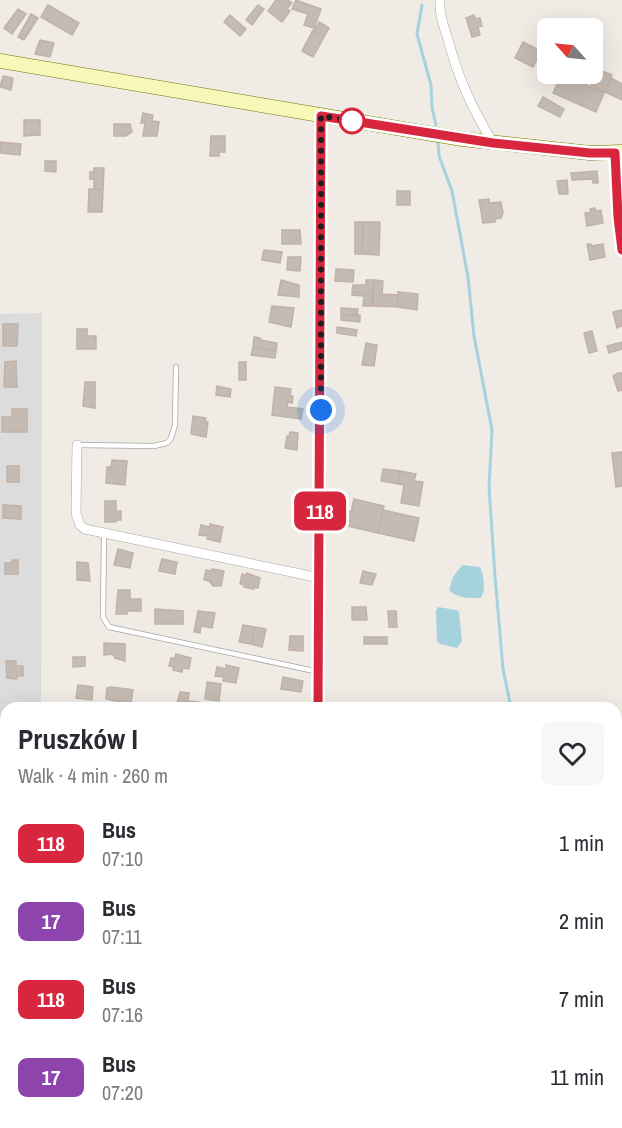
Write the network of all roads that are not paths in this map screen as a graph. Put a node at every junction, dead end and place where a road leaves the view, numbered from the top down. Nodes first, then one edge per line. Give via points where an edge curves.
1 (440, 0) edge
2 (0, 61) edge
3 (321, 116) junction
4 (493, 143) junction
5 (619, 152) edge
6 (622, 250) edge
7 (176, 367) dead end
8 (77, 445) joint
9 (104, 534) junction
10 (320, 578) junction
11 (319, 672) junction
12 (318, 702) edge

1 - 4 street via 458,76
2 - 3 street
3 - 4 street
3 - 10 street
4 - 5 street via 590,153
5 - 6 street
7 - 8 lane via 176,425 167,443
8 - 9 street via 78,520 85,529
9 - 10 street
9 - 11 lane via 104,617 109,627
10 - 11 street
11 - 12 street

